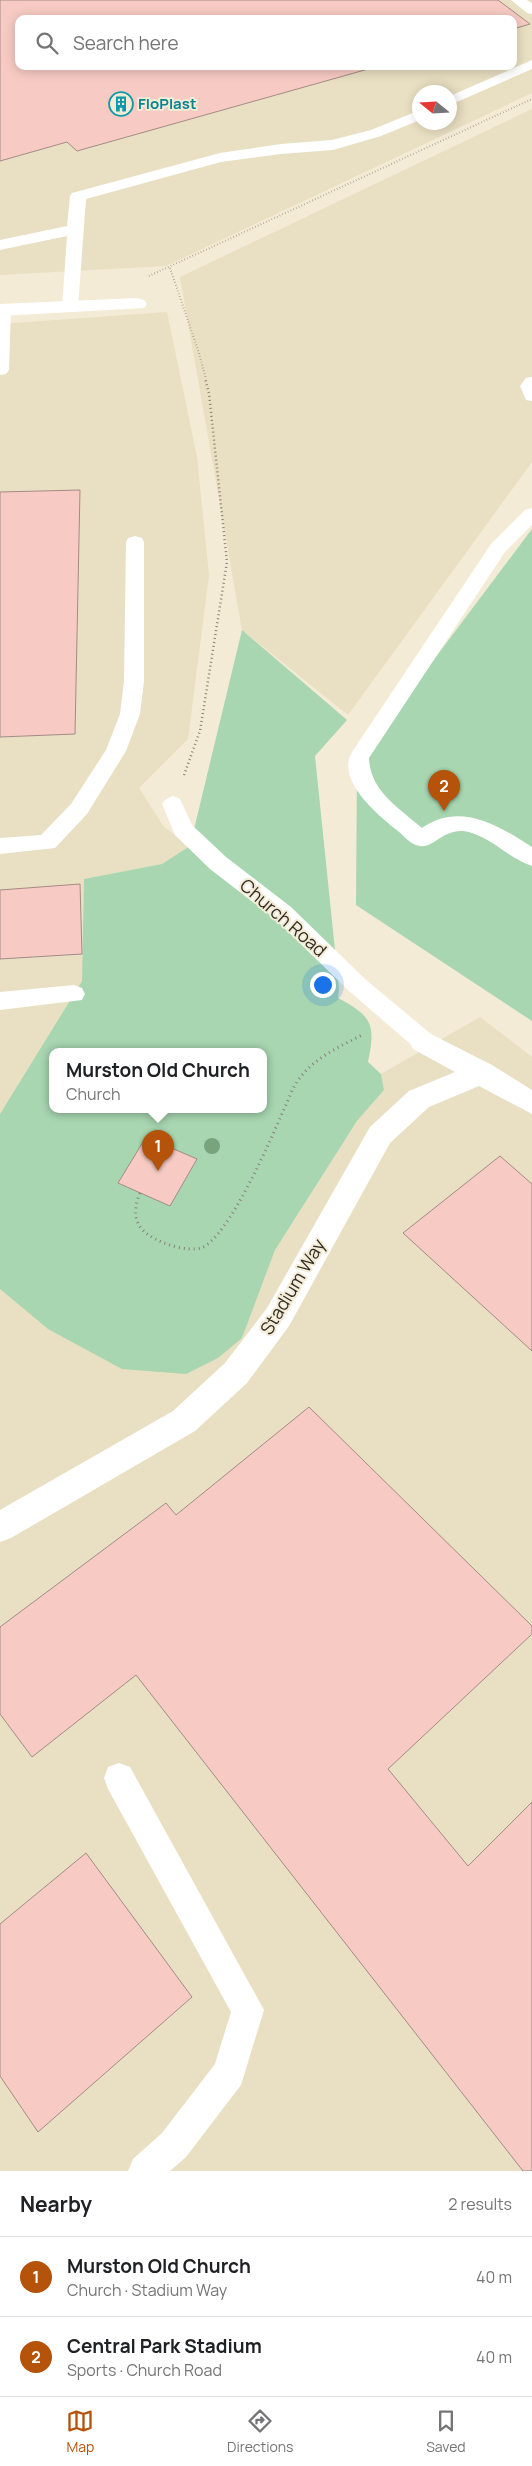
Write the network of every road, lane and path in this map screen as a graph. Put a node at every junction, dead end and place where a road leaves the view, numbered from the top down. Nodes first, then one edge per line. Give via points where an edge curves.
1 (518, 0) edge
2 (532, 10) edge
3 (532, 64) edge
4 (457, 98) edge
5 (532, 99) edge
6 (412, 117) edge
7 (75, 230) junction
8 (0, 245) edge
9 (137, 304) dead end
10 (70, 308) junction
11 (2, 310) edge
12 (0, 370) edge
13 (532, 382) edge
14 (532, 396) edge
15 (532, 514) edge
16 (135, 542) dead end
17 (173, 804) joint
18 (0, 846) edge
19 (532, 858) edge
20 (74, 994) dead end
21 (0, 1001) edge
22 (395, 1017) junction
23 (423, 1041) joint
24 (482, 1073) junction
25 (532, 1103) edge
26 (140, 1193) dead end
27 (0, 1527) edge
28 (119, 1778) dead end
29 (145, 2171) edge

1 - 2 lane
3 - 4 lane
5 - 17 path via 170,268 210,393 227,562 200,730
6 - 7 lane via 376,133 333,144 220,158 78,196
7 - 8 lane
7 - 10 lane
9 - 10 street
10 - 11 street
11 - 12 lane
13 - 14 lane via 529,386
15 - 19 lane via 498,548 359,757 358,769 372,795 422,839 434,828 465,822 484,827
16 - 18 lane via 134,681 130,714 116,751 79,809 46,842
17 - 22 lane, Church Road via 183,829 218,863 283,913
20 - 21 lane
22 - 23 lane, Church Road
22 - 26 path via 319,1058 299,1077 215,1240 202,1247 184,1248 161,1242 143,1232 134,1217
23 - 24 street, Church Road
24 - 25 street, Church Road
24 - 27 street, Stadium Way via 419,1099 380,1135 278,1318 236,1374 184,1421
28 - 29 lane via 248,2010 229,2073 174,2145

